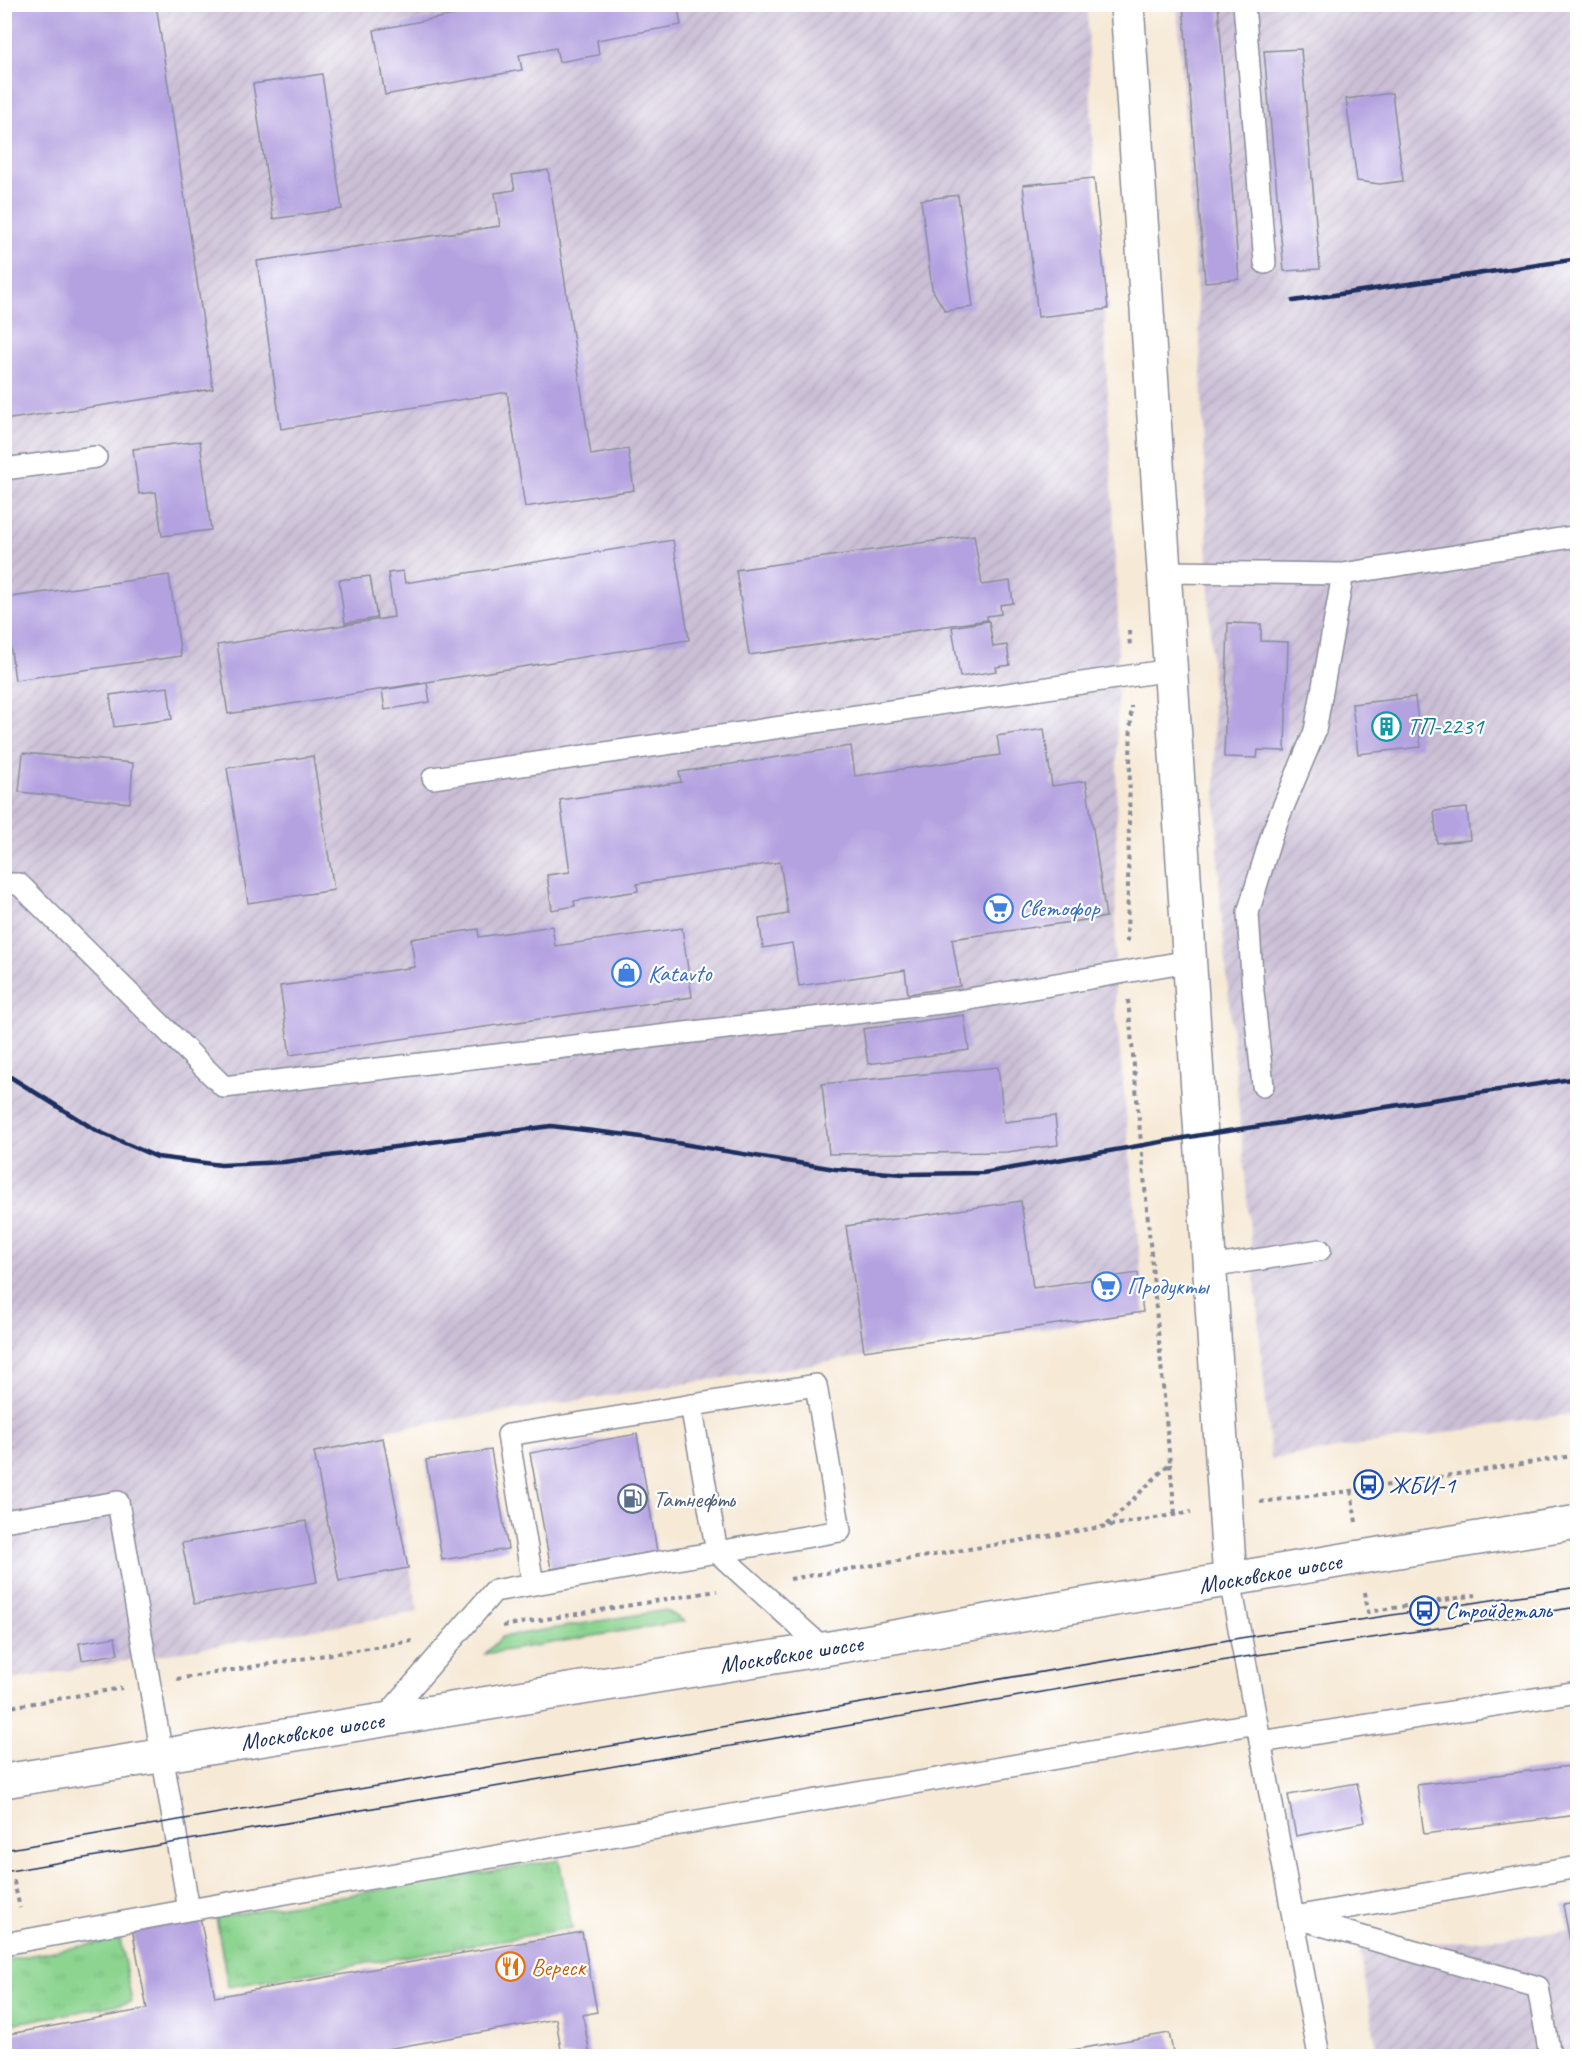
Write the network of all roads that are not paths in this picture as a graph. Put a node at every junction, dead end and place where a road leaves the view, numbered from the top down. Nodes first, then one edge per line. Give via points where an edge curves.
1 (1127, 4) edge
2 (1244, 4) edge
3 (1265, 263) dead end
4 (96, 457) dead end
5 (4, 470) edge
6 (1578, 536) edge
7 (1164, 572) junction
8 (1343, 574) junction
9 (1171, 670) junction
10 (433, 778) dead end
11 (4, 884) edge
12 (1189, 961) junction
13 (1263, 1086) dead end
14 (1320, 1250) dead end
15 (1209, 1267) junction
16 (691, 1406) junction
17 (4, 1521) edge
18 (1578, 1522) edge
19 (717, 1552) junction
20 (1230, 1580) junction
21 (533, 1584) junction
22 (824, 1649) junction
23 (1578, 1692) edge
24 (384, 1719) junction
25 (1258, 1732) junction
26 (161, 1756) junction
27 (4, 1781) edge
28 (1578, 1867) edge
29 (189, 1910) junction
30 (1293, 1917) junction
31 (4, 1944) edge
32 (1319, 2056) edge
33 (1550, 2056) edge

1 - 7 main road
2 - 3 lane
4 - 5 lane
6 - 8 lane
7 - 8 lane
7 - 9 main road
8 - 13 lane via 1315,731 1273,831 1248,913
9 - 10 lane
9 - 12 main road
11 - 12 lane via 19,884 224,1088 958,1001
12 - 15 main road
14 - 15 lane
15 - 20 main road
16 - 19 lane
16 - 19 lane via 816,1385 840,1531
16 - 21 lane via 508,1435
17 - 26 lane via 118,1502
18 - 20 main road, Московское шоссе
19 - 21 lane
19 - 22 lane
20 - 22 main road, Московское шоссе
20 - 25 lane
21 - 24 lane via 494,1591
22 - 24 main road, Московское шоссе
23 - 25 lane
24 - 26 main road, Московское шоссе
25 - 29 lane
25 - 30 lane
26 - 27 main road, Московское шоссе
26 - 29 lane
28 - 30 lane
29 - 31 lane
30 - 32 lane
30 - 33 lane via 1538,1987

